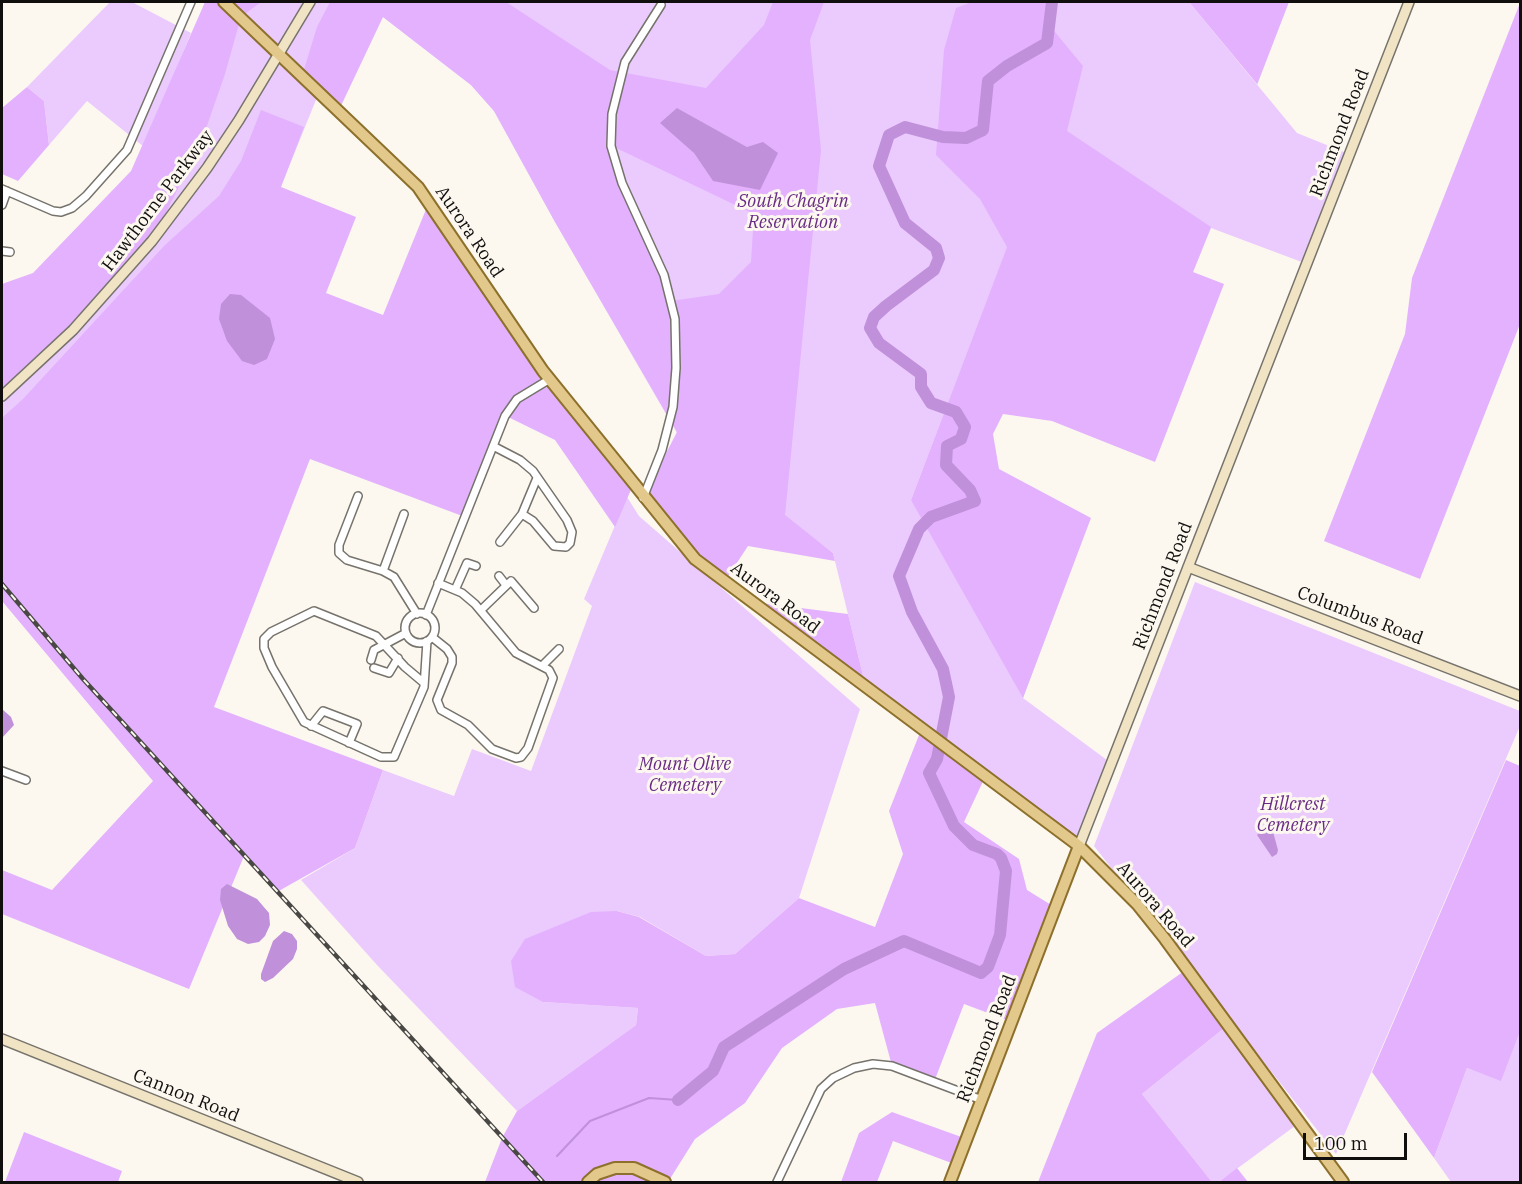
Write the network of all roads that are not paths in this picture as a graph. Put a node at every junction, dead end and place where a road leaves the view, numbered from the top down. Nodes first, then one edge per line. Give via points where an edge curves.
1 (191, 2) edge
2 (224, 2) edge
3 (310, 2) edge
4 (1409, 2) edge
5 (661, 5) dead end
6 (279, 54) junction
7 (4, 190) edge
8 (2, 205) edge
9 (550, 379) junction
10 (2, 396) edge
11 (493, 446) junction
12 (537, 478) junction
13 (358, 496) dead end
14 (643, 498) junction
15 (404, 513) dead end
16 (522, 514) junction
17 (500, 542) dead end
18 (476, 566) dead end
19 (1188, 567) junction
20 (383, 571) junction
21 (499, 576) dead end
22 (438, 582) junction
23 (506, 585) junction
24 (455, 590) junction
25 (534, 608) dead end
26 (481, 610) junction
27 (417, 614) junction
28 (426, 615) junction
29 (406, 633) junction
30 (430, 639) junction
31 (384, 643) junction
32 (559, 649) dead end
33 (398, 658) junction
34 (542, 666) junction
35 (424, 683) junction
36 (1520, 694) edge
37 (311, 726) junction
38 (349, 743) junction
39 (2, 771) edge
40 (26, 780) dead end
41 (1079, 846) junction
42 (2, 1039) edge
43 (982, 1100) junction
44 (358, 1182) edge
45 (588, 1182) edge
46 (665, 1182) edge
47 (777, 1182) edge
48 (950, 1182) edge
49 (1343, 1182) edge

1 - 7 street via 127,150 86,196 61,212
2 - 6 main road, Aurora Road
3 - 6 street, Hawthorne Parkway
4 - 19 street, Richmond Road
5 - 14 street via 625,62 612,114 611,146 622,183 661,267 675,319 673,407 663,450
6 - 9 main road, Aurora Road via 418,187
6 - 10 street, Hawthorne Parkway via 207,168 152,241 73,330
7 - 8 street
9 - 11 street via 517,399
9 - 14 main road, Aurora Road
11 - 12 street via 528,466
11 - 22 street
12 - 16 street
12 - 16 street via 567,520 572,532 570,543 566,547 554,546
13 - 20 street via 339,553 347,560
14 - 41 main road, Aurora Road via 695,558
15 - 20 street
16 - 17 street
18 - 24 street via 467,563
19 - 36 street, Columbus Road
19 - 41 street, Richmond Road
20 - 27 street via 398,582
21 - 23 street
22 - 24 street
22 - 28 street
23 - 25 street via 511,580
23 - 26 street
24 - 26 street
26 - 34 street via 516,652
27 - 28 street
27 - 29 street via 407,621
28 - 30 street via 434,624
29 - 30 street via 414,642
29 - 31 street
30 - 34 street via 447,649 452,657 437,700 441,710 468,725 492,749 516,758 528,748 553,686 551,673
30 - 35 street
31 - 33 street
31 - 33 street via 374,650 372,664 381,673 389,673
31 - 37 street via 376,636 314,611 264,639 264,648 292,703
32 - 34 street
33 - 35 street
35 - 38 street via 394,757 381,757
37 - 38 street
37 - 38 street via 323,711 357,724
39 - 40 street
41 - 43 main road, Richmond Road
41 - 49 main road, Aurora Road via 1137,904 1165,939
42 - 44 street, Cannon Road
43 - 47 street via 892,1066 854,1068 821,1089
43 - 48 main road, Richmond Road
45 - 46 main road via 615,1168 634,1168

